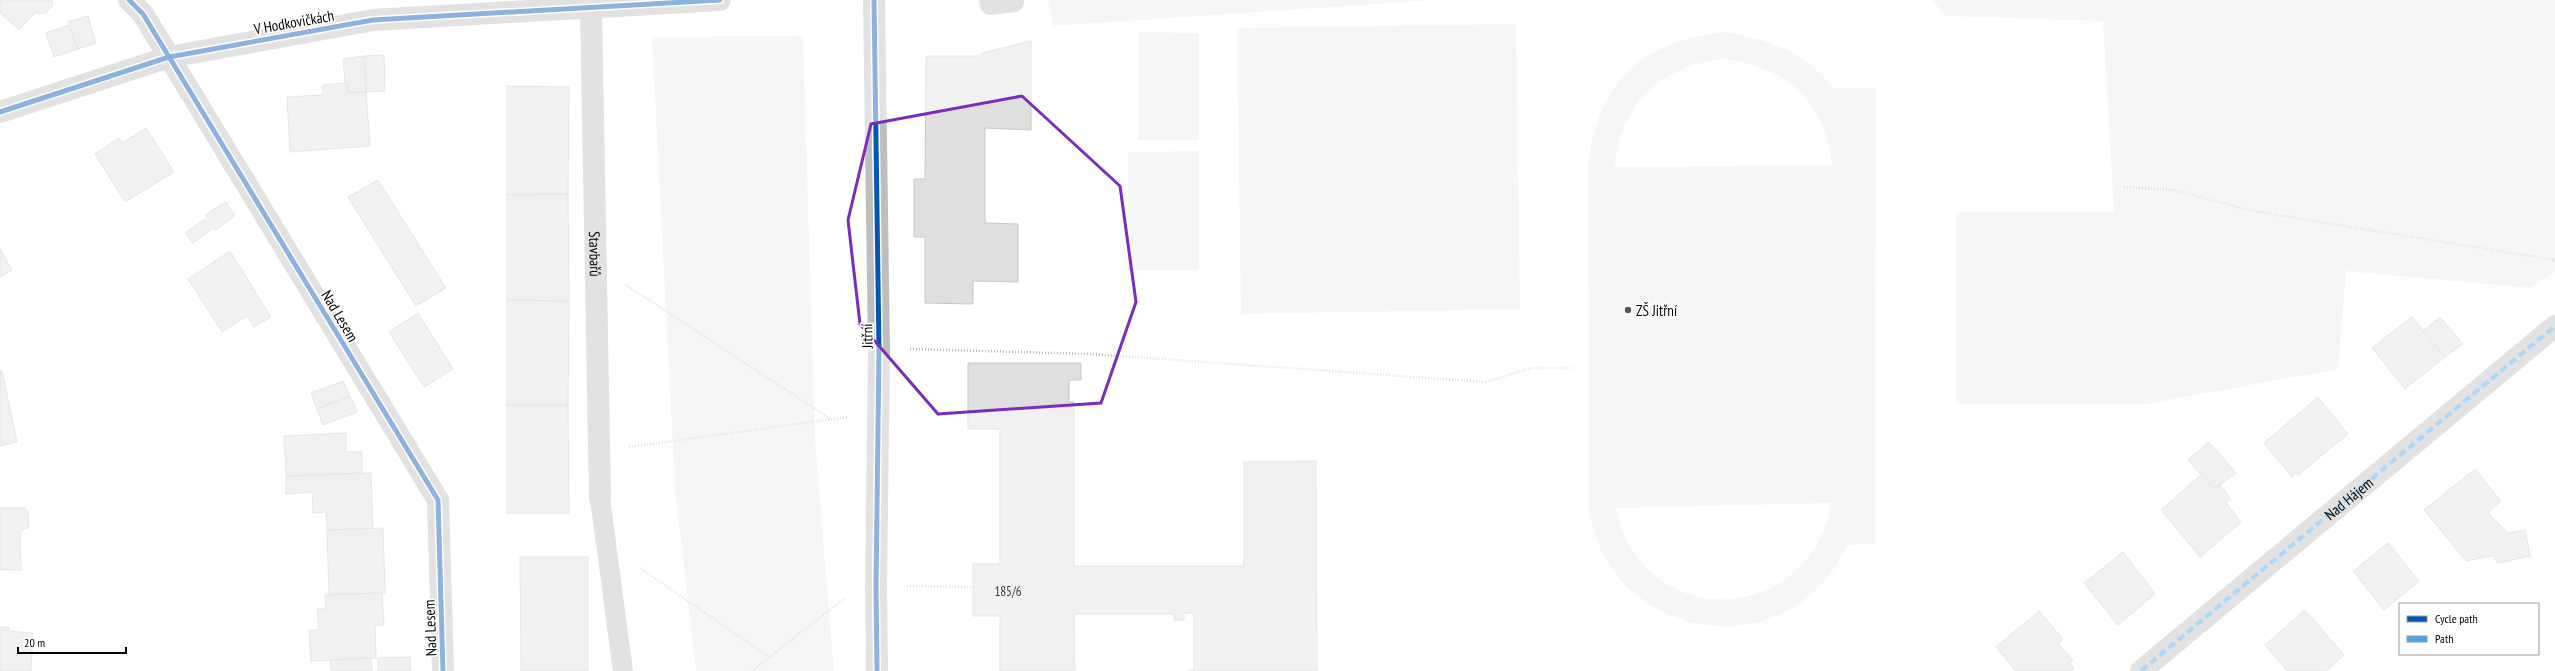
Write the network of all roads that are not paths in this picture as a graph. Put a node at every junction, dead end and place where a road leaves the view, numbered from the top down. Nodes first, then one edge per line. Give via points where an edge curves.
1 (129, 0) edge
2 (720, 0) edge
3 (874, 0) edge
4 (989, 0) edge
5 (1014, 2) dead end
6 (591, 9) junction
7 (169, 57) junction
8 (0, 112) edge
9 (2555, 326) edge
10 (600, 498) joint
11 (443, 671) edge
12 (623, 671) edge
13 (877, 671) edge
14 (2141, 671) edge

1 - 7 street, Nad Lesem via 143,14
2 - 6 street, V Hodkovičkách
3 - 13 street, Jitřní via 879,350
4 - 5 lane via 990,5
6 - 7 street, V Hodkovičkách via 373,20
6 - 10 street, Stavbařů
7 - 8 street, V Hodkovičkách
7 - 11 street, Nad Lesem via 438,500
9 - 14 street, Nad Hájem
10 - 12 lane

